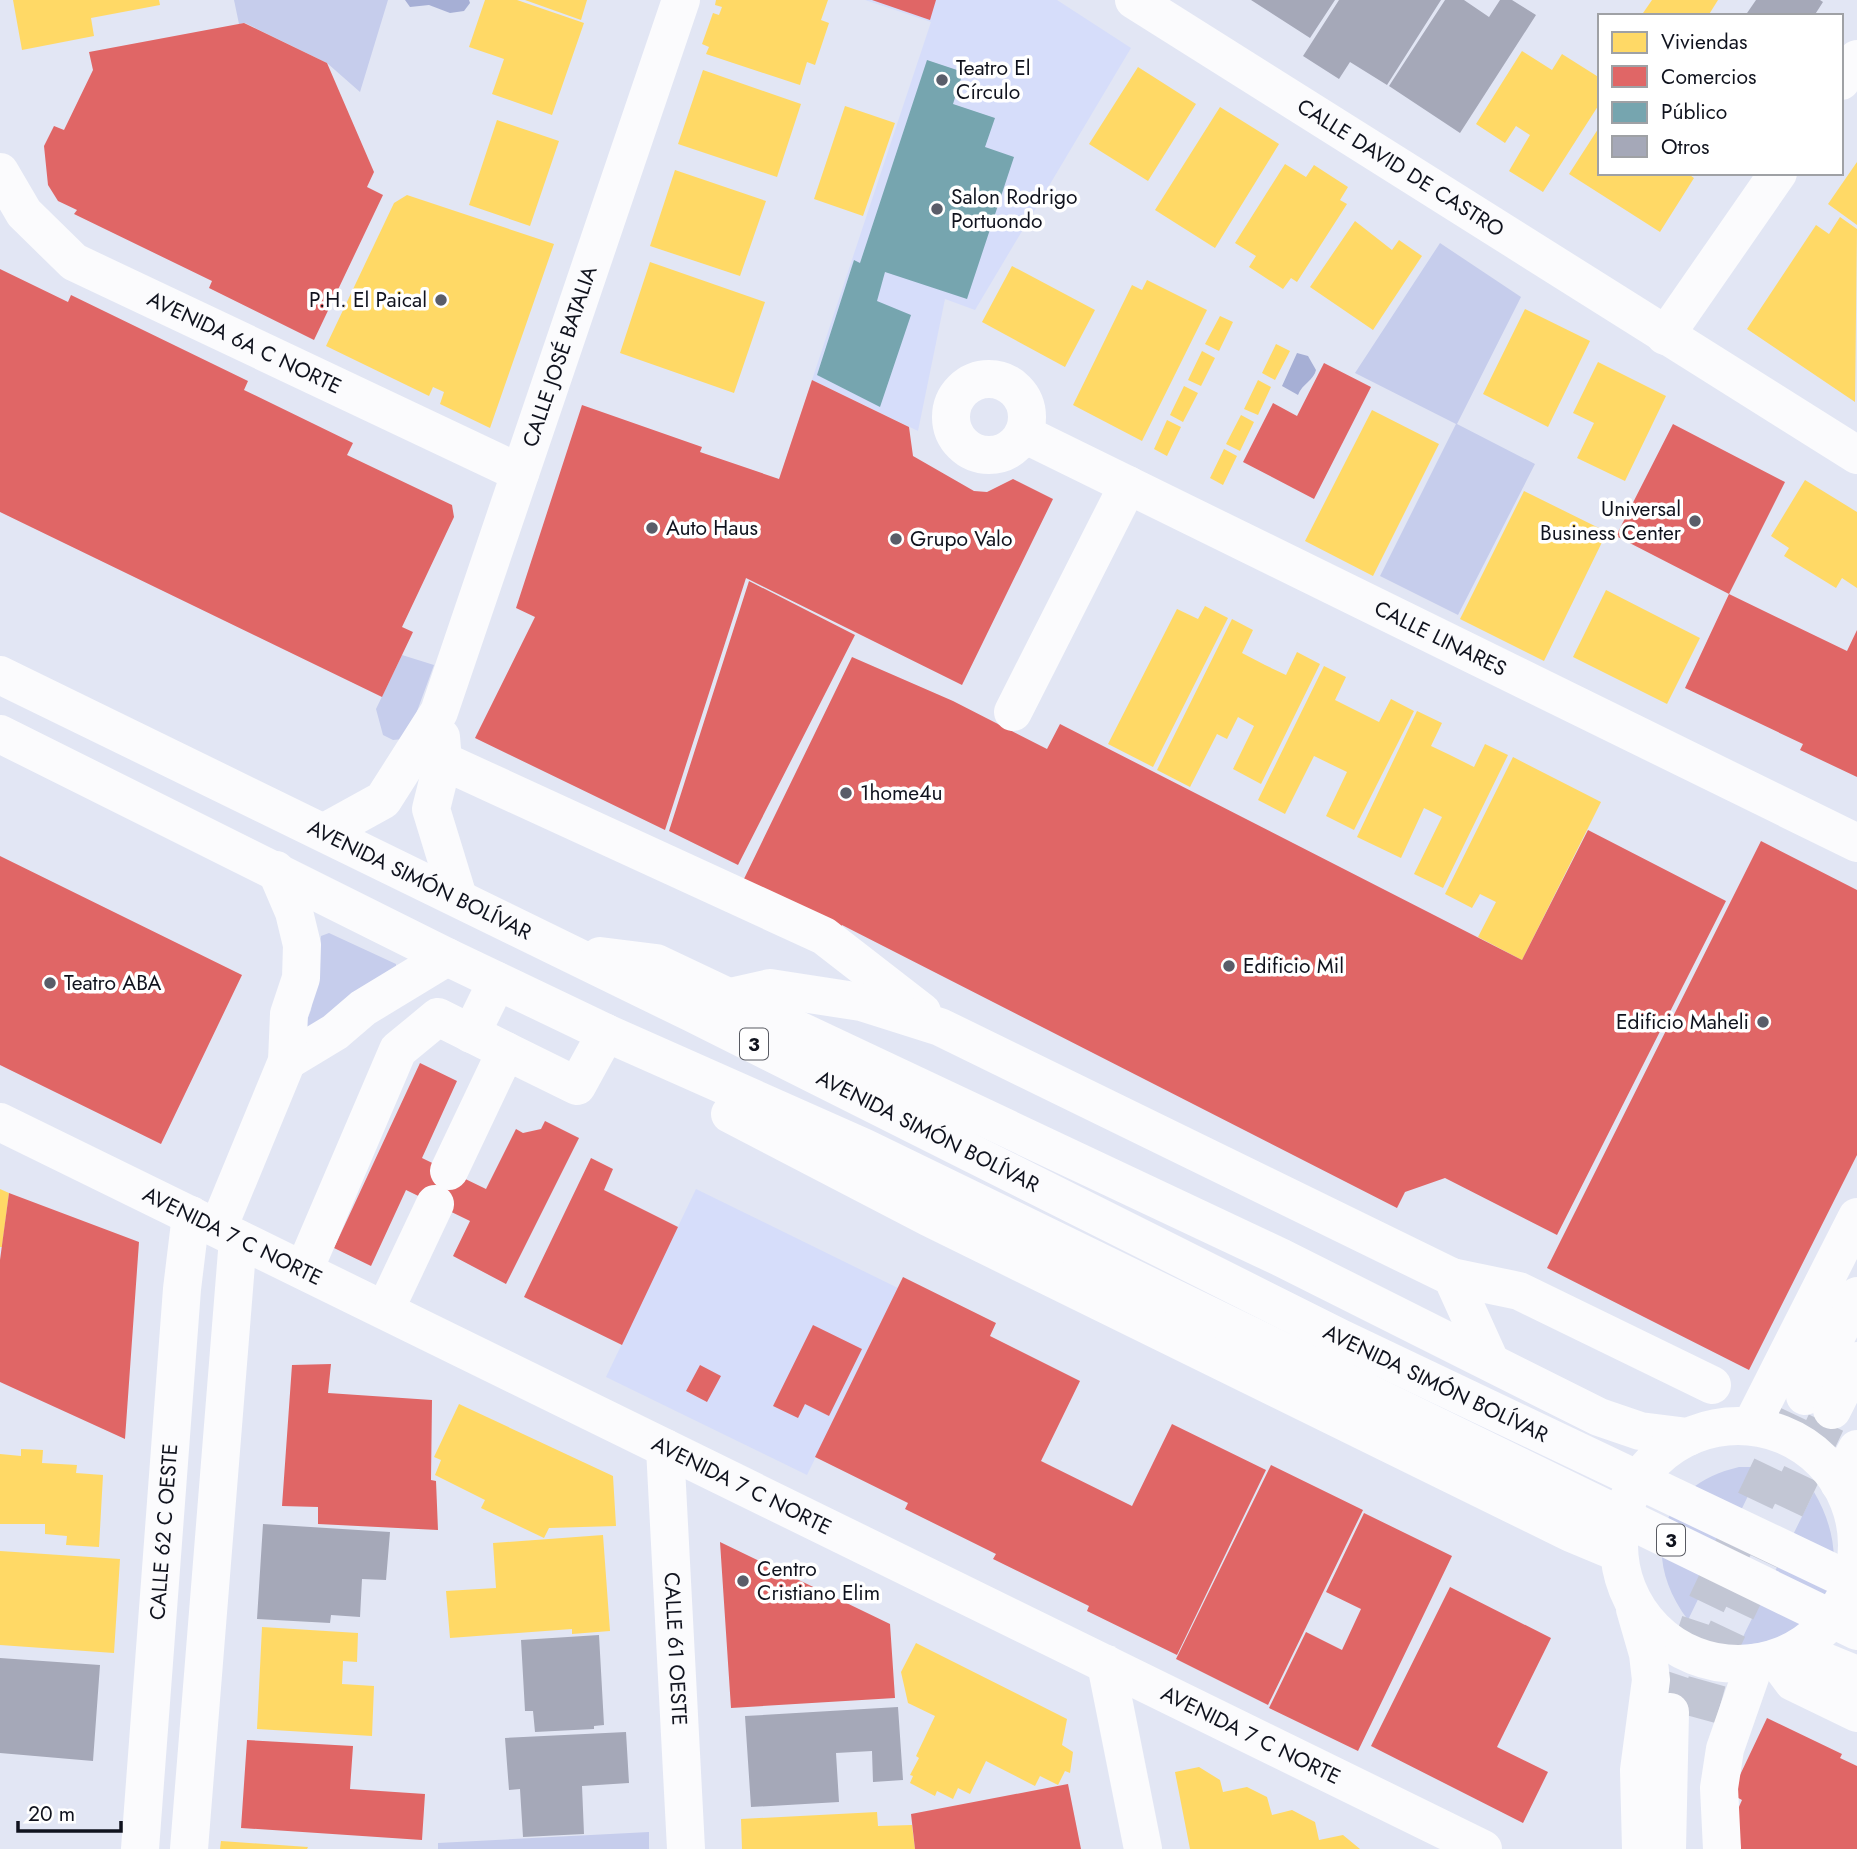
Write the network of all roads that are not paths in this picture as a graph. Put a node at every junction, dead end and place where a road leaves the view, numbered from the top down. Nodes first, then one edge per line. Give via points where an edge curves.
1 (681, 0) edge
2 (1134, 0) edge
3 (1857, 59) edge
4 (1843, 78) edge
5 (0, 172) edge
6 (1776, 175) edge
7 (1665, 336) junction
8 (1024, 434) dead end
9 (1857, 455) edge
10 (520, 473) junction
11 (1128, 485) junction
12 (0, 675) edge
13 (439, 712) junction
14 (1013, 712) dead end
15 (0, 734) edge
16 (443, 761) junction
17 (325, 832) junction
18 (1857, 842) edge
19 (276, 870) junction
20 (458, 897) junction
21 (572, 953) junction
22 (447, 957) junction
23 (497, 981) junction
24 (726, 998) junction
25 (940, 1027) junction
26 (606, 1033) junction
27 (471, 1034) junction
28 (506, 1051) junction
29 (650, 1052) junction
30 (287, 1061) junction
31 (0, 1122) edge
32 (1857, 1217) edge
33 (216, 1227) junction
34 (304, 1270) junction
35 (1452, 1277) junction
36 (1857, 1296) edge
37 (385, 1310) junction
38 (1490, 1361) junction
39 (1857, 1361) edge
40 (1528, 1381) junction
41 (1712, 1385) dead end
42 (1751, 1426) junction
43 (1496, 1433) junction
44 (1688, 1437) junction
45 (666, 1448) junction
46 (1857, 1449) edge
47 (1474, 1485) junction
48 (1849, 1502) edge
49 (1619, 1553) junction
50 (1857, 1584) edge
51 (1631, 1597) junction
52 (1857, 1631) edge
53 (1776, 1657) junction
54 (1107, 1664) junction
55 (1857, 1675) edge
56 (1857, 1713) edge
57 (140, 1849) edge
58 (189, 1849) edge
59 (686, 1849) edge
60 (1143, 1849) edge
61 (1483, 1849) edge
62 (1641, 1849) edge
63 (1667, 1849) edge
64 (1694, 1849) edge
65 (1722, 1849) edge

1 - 10 main road, CALLE JOSÉ BATALIA
2 - 7 main road, CALLE DAVID DE CASTRO
3 - 4 main road
5 - 10 main road, AVENIDA 6A C NORTE via 24,213 74,262
6 - 7 main road
7 - 9 main road
8 - 11 main road, CALLE LINARES
10 - 13 main road, CALLE JOSÉ BATALIA
11 - 14 main road
11 - 18 main road, CALLE LINARES
12 - 17 main road, AVENIDA SIMÓN BOLÍVAR / 3
13 - 16 main road, CALLE JOSÉ BATALIA
13 - 17 main road, CALLE JOSÉ BATALIA via 383,800
15 - 19 main road, AVENIDA SIMÓN BOLÍVAR / 3
16 - 20 main road, CALLE JOSÉ BATALIA via 431,809
16 - 25 main road via 824,936
17 - 20 main road, AVENIDA SIMÓN BOLÍVAR / 3
19 - 22 main road, AVENIDA SIMÓN BOLÍVAR / 3
19 - 30 main road, CALLE 62 C OESTE via 302,945 301,978 289,1014
20 - 21 main road, AVENIDA SIMÓN BOLÍVAR / 3
21 - 24 main road via 656,963
21 - 43 main road, AVENIDA SIMÓN BOLÍVAR / 3 via 1315,1326
22 - 23 main road, AVENIDA SIMÓN BOLÍVAR / 3
22 - 30 main road
23 - 26 main road, AVENIDA SIMÓN BOLÍVAR / 3
23 - 27 main road
24 - 25 main road via 769,988 861,1002
24 - 38 main road via 1282,1258
25 - 35 main road
26 - 28 main road via 577,1086
26 - 29 main road, AVENIDA SIMÓN BOLÍVAR / 3
27 - 28 main road
27 - 34 main road via 438,1017 398,1049
28 - 37 main road
29 - 43 main road, AVENIDA SIMÓN BOLÍVAR / 3 via 863,1147 1307,1365
29 - 47 main road via 707,1101 928,1217
30 - 33 main road, CALLE 62 C OESTE
31 - 33 main road, AVENIDA 7 C NORTE
32 - 42 main road
33 - 34 main road, AVENIDA 7 C NORTE
33 - 57 main road, CALLE 62 C OESTE via 181,1289
33 - 58 main road, CALLE 62 C OESTE
34 - 37 main road, AVENIDA 7 C NORTE
35 - 38 main road
35 - 41 main road via 1520,1291
36 - 39 main road via 1818,1403
37 - 45 main road, AVENIDA 7 C NORTE
38 - 40 main road
40 - 44 main road via 1600,1417 1640,1431
40 - 47 main road via 1540,1408 1540,1433 1533,1452 1522,1467
42 - 44 main road via 1719,1427
42 - 48 main road via 1785,1436 1815,1455
43 - 50 main road, AVENIDA SIMÓN BOLÍVAR / 3
43 - 52 main road, AVENIDA SIMÓN BOLÍVAR / 3
44 - 49 main road via 1658,1457 1636,1484 1622,1517
45 - 54 main road, AVENIDA 7 C NORTE
45 - 59 main road, CALLE 61 OESTE
46 - 48 main road
47 - 49 main road
48 - 53 main road via 1856,1533 1852,1579 1831,1620
49 - 51 main road
51 - 53 main road via 1656,1632 1692,1655 1712,1662
51 - 62 main road via 1651,1680 1639,1770
53 - 55 main road
53 - 56 main road via 1793,1682
53 - 65 main road via 1725,1749 1719,1788
54 - 60 main road
54 - 61 main road, AVENIDA 7 C NORTE
63 - 64 main road via 1683,1715

